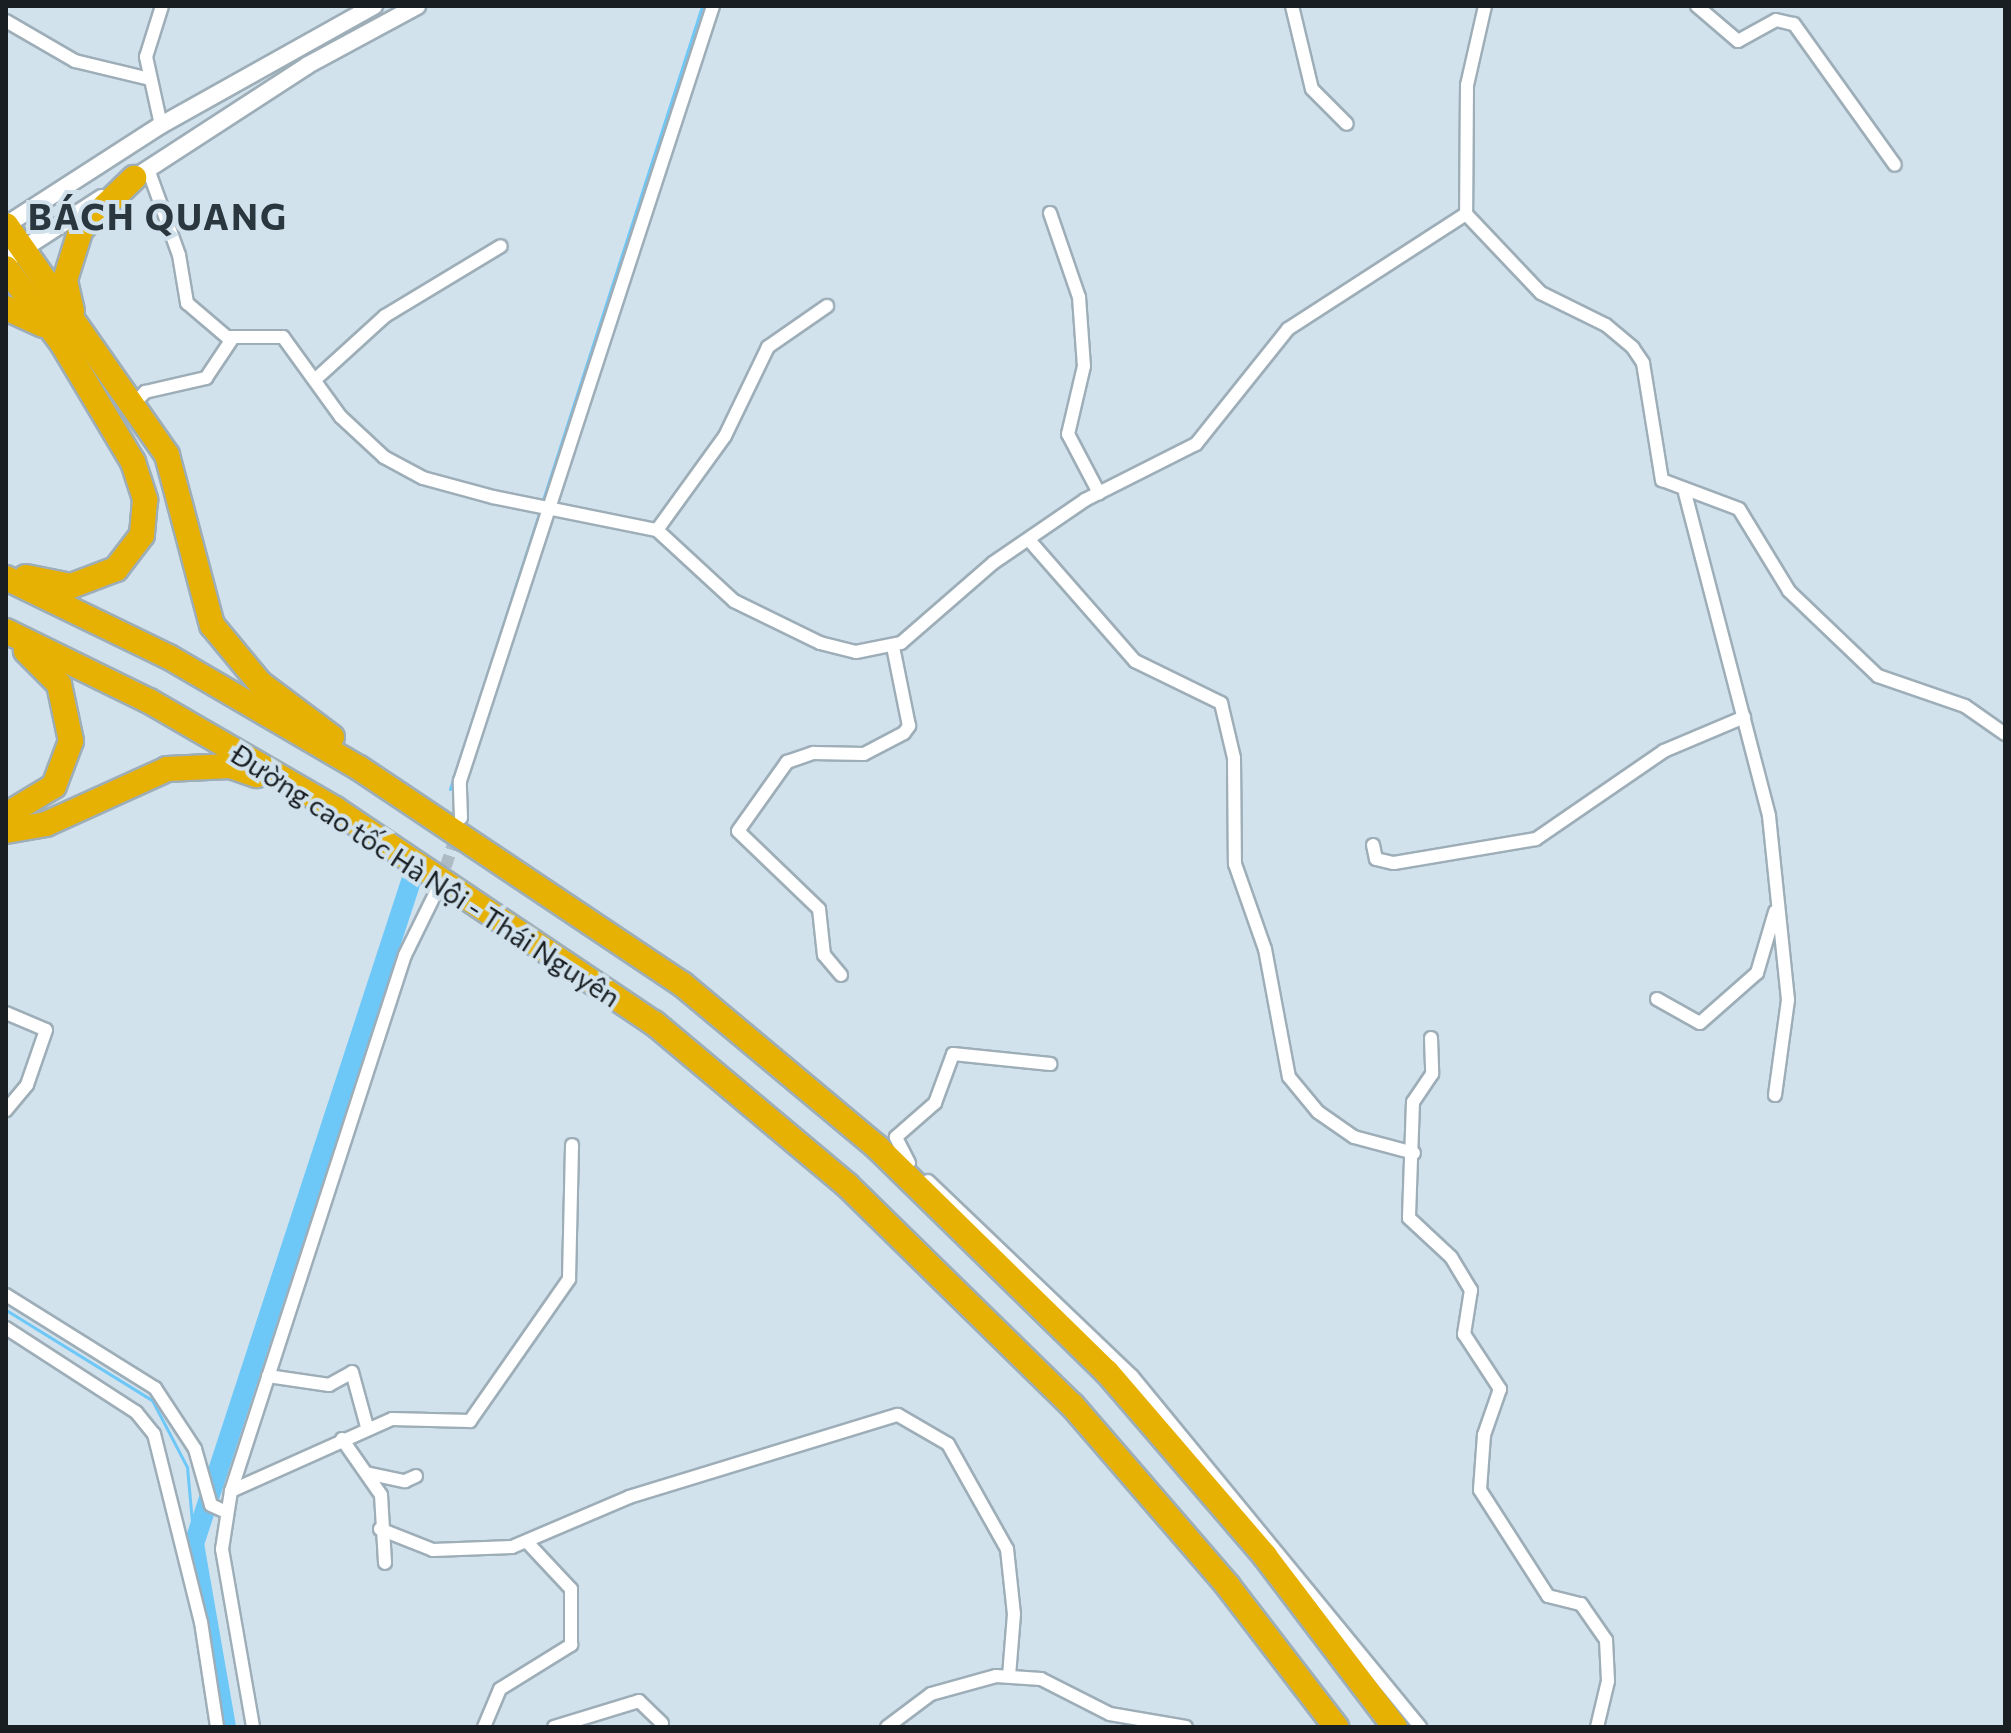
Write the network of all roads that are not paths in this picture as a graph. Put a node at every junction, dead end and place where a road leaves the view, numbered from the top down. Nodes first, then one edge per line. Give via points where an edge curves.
1 (162, 6) edge
2 (374, 6) edge
3 (417, 6) edge
4 (713, 6) edge
5 (1292, 6) edge
6 (1485, 6) edge
7 (1697, 6) edge
8 (6, 21) edge
9 (150, 79) junction
10 (1347, 124) dead end
11 (161, 125) junction
12 (1895, 165) dead end
13 (141, 173) junction
14 (1050, 213) dead end
15 (1466, 214) junction
16 (6, 225) edge
17 (501, 246) dead end
18 (15, 255) edge
19 (6, 268) edge
20 (827, 306) dead end
21 (6, 308) edge
22 (73, 338) junction
23 (232, 339) junction
24 (318, 377) junction
25 (133, 405) junction
26 (1099, 493) junction
27 (1685, 493) junction
28 (550, 510) junction
29 (657, 530) junction
30 (1029, 540) junction
31 (6, 568) edge
32 (6, 578) edge
33 (6, 631) edge
34 (6, 640) edge
35 (893, 647) junction
36 (1744, 717) junction
37 (2005, 734) edge
38 (6, 815) edge
39 (461, 818) tunnel mouth
40 (6, 831) edge
41 (481, 843) junction
42 (1373, 845) dead end
43 (440, 884) tunnel mouth
44 (1778, 898) junction
45 (521, 928) junction
46 (841, 975) dead end
47 (1657, 999) dead end
48 (6, 1013) edge
49 (1431, 1038) dead end
50 (1050, 1064) dead end
51 (1775, 1095) dead end
52 (6, 1110) edge
53 (572, 1145) dead end
54 (1414, 1153) junction
55 (6, 1295) edge
56 (6, 1328) edge
57 (268, 1376) junction
58 (367, 1427) junction
59 (342, 1439) junction
60 (366, 1473) junction
61 (416, 1476) dead end
62 (231, 1491) junction
63 (218, 1508) junction
64 (380, 1529) junction
65 (528, 1543) junction
66 (385, 1563) dead end
67 (1009, 1676) junction
68 (662, 1723) dead end
69 (217, 1727) edge
70 (253, 1727) edge
71 (484, 1727) edge
72 (554, 1727) edge
73 (887, 1727) edge
74 (1186, 1727) edge
75 (1336, 1727) edge
76 (1395, 1727) edge
77 (1420, 1727) edge
78 (1597, 1727) edge

1 - 9 street via 147,47
2 - 11 street
3 - 13 street
4 - 28 street
5 - 10 street via 1312,89
6 - 15 street via 1467,85
7 - 12 street via 1738,41 1776,20 1794,24
8 - 9 street via 75,61
9 - 11 street
11 - 16 street
13 - 18 street
13 - 22 highway via 81,229 67,264
13 - 23 street via 179,255 184,298
14 - 26 street via 1079,297 1084,366 1068,434
15 - 26 street via 1278,337 1196,444
15 - 27 street via 1541,293 1606,325 1633,348 1649,390 1658,473
16 - 18 highway
17 - 24 street via 385,316
18 - 22 highway
19 - 22 highway
20 - 29 street via 768,347 725,436
21 - 22 highway
22 - 25 highway
22 - 31 highway via 141,480 142,535 128,560 87,584 49,583
23 - 24 street via 262,332 283,337
23 - 25 street via 206,378 145,392
24 - 28 street via 341,417 401,468
25 - 41 highway via 177,476 198,589 226,645 260,683
26 - 30 street
27 - 36 street
27 - 37 street via 1739,509 1789,591 1871,671 1894,686 1965,706
28 - 29 street
28 - 39 street via 460,781
29 - 35 street via 753,613 839,649
30 - 35 street via 938,619
30 - 54 street via 1135,661 1221,703 1234,758 1235,864 1265,949 1289,1077 1318,1112 1354,1137
32 - 41 highway, Đường cao tốc Hà Nội - Thái Nguyên via 169,657
33 - 45 highway, Đường cao tốc Hà Nội - Thái Nguyên via 162,708
34 - 38 highway via 49,671 72,724 68,758 54,786
35 - 46 street via 909,726 904,733 864,754 813,753 787,762 738,831 819,909 824,955
36 - 42 street via 1664,751 1536,839 1394,863 1376,859
36 - 44 street via 1769,816
40 - 45 highway via 46,824 167,769 230,766 274,784
41 - 76 highway, Đường cao tốc Hà Nội - Thái Nguyên via 682,984 998,1259 1107,1372 1265,1556
43 - 57 street via 405,955
44 - 47 street via 1763,964 1727,1001 1696,1025
44 - 51 street via 1788,1017
45 - 75 highway, Đường cao tốc Hà Nội - Thái Nguyên via 654,1023 963,1293 1072,1405 1228,1586
48 - 52 street via 46,1030 25,1089
49 - 54 street via 1432,1074 1413,1102
50 - 77 street via 953,1054 935,1103 896,1137 901,1154 1132,1376
53 - 58 street via 569,1279 475,1415
54 - 78 street via 1409,1218 1451,1257 1471,1290 1464,1334 1500,1389 1484,1435 1480,1490 1548,1596 1581,1604 1601,1629 1608,1681
55 - 63 street via 164,1397 195,1449
56 - 69 street via 136,1412 154,1434 201,1622
57 - 58 street via 329,1385 352,1372
57 - 62 street
58 - 59 street
59 - 60 street
59 - 62 street
60 - 61 street via 405,1481
60 - 64 street via 381,1495
62 - 63 street
63 - 70 street
64 - 65 street via 433,1550
64 - 66 street
65 - 67 street via 629,1497 898,1415 948,1444 1007,1549 1014,1614
65 - 71 street via 571,1589 571,1645 500,1689
67 - 73 street via 931,1694
67 - 74 street via 1041,1679 1118,1716
68 - 72 street via 639,1701

